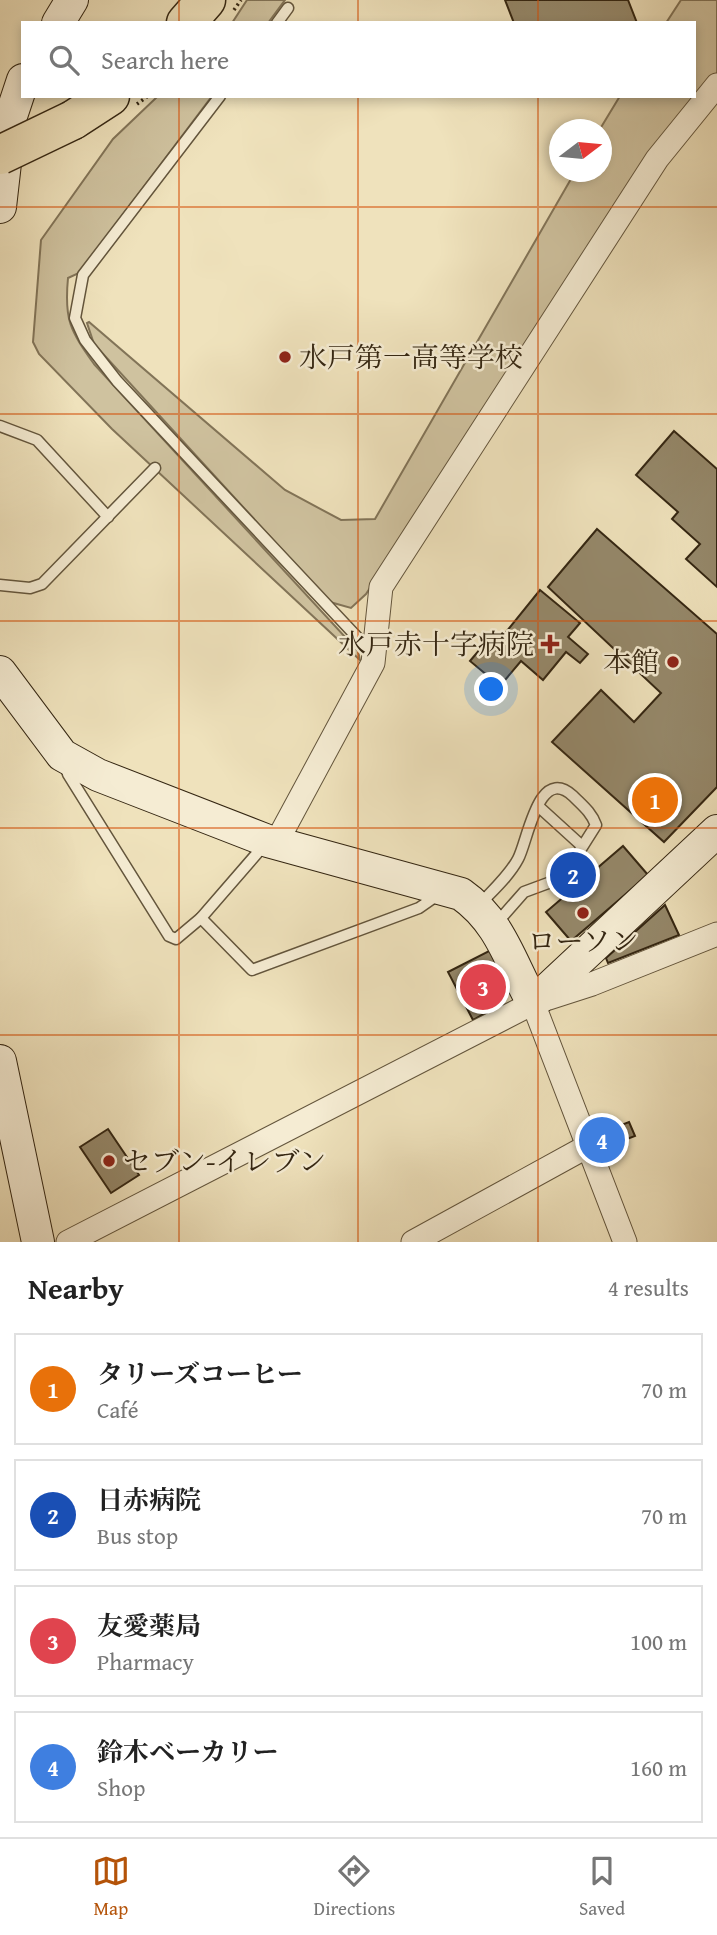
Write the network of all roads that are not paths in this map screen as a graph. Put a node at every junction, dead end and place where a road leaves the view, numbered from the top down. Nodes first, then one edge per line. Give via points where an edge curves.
1 (72, 0) edge
2 (206, 0) edge
3 (288, 8) dead end
4 (59, 21) edge
5 (188, 21) edge
6 (278, 21) edge
7 (717, 85) edge
8 (21, 86) edge
9 (107, 98) edge
10 (218, 98) edge
11 (0, 155) edge
12 (0, 207) edge
13 (0, 426) edge
14 (155, 468) dead end
15 (108, 516) junction
16 (0, 585) edge
17 (374, 656) junction
18 (0, 672) edge
19 (62, 755) junction
20 (538, 806) junction
21 (717, 831) edge
22 (272, 842) junction
23 (582, 846) junction
24 (447, 888) junction
25 (487, 916) junction
26 (201, 918) junction
27 (717, 933) edge
28 (533, 1003) junction
29 (0, 1061) edge
30 (588, 1146) junction
31 (38, 1242) edge
32 (68, 1242) edge
33 (413, 1242) edge
34 (625, 1242) edge

1 - 4 street
2 - 5 highway
3 - 6 lane
7 - 17 street via 657,159 381,587
8 - 12 street via 10,120
9 - 11 highway, bridge
10 - 17 lane via 83,275 75,318 85,340 117,381
13 - 15 lane via 37,440
14 - 15 lane
15 - 16 lane via 42,584 30,588
17 - 22 street
18 - 19 street
19 - 22 street via 98,775
19 - 26 lane via 68,774 169,936 176,939
20 - 23 lane
20 - 23 lane via 547,793 565,789 592,814 597,825
20 - 25 lane via 519,858
21 - 28 street
22 - 24 street
22 - 26 lane
23 - 25 lane via 567,871
24 - 25 street
24 - 26 lane via 419,908 252,970
25 - 28 street
27 - 28 street
28 - 30 street
28 - 32 street
29 - 31 street
30 - 33 street
30 - 34 street

